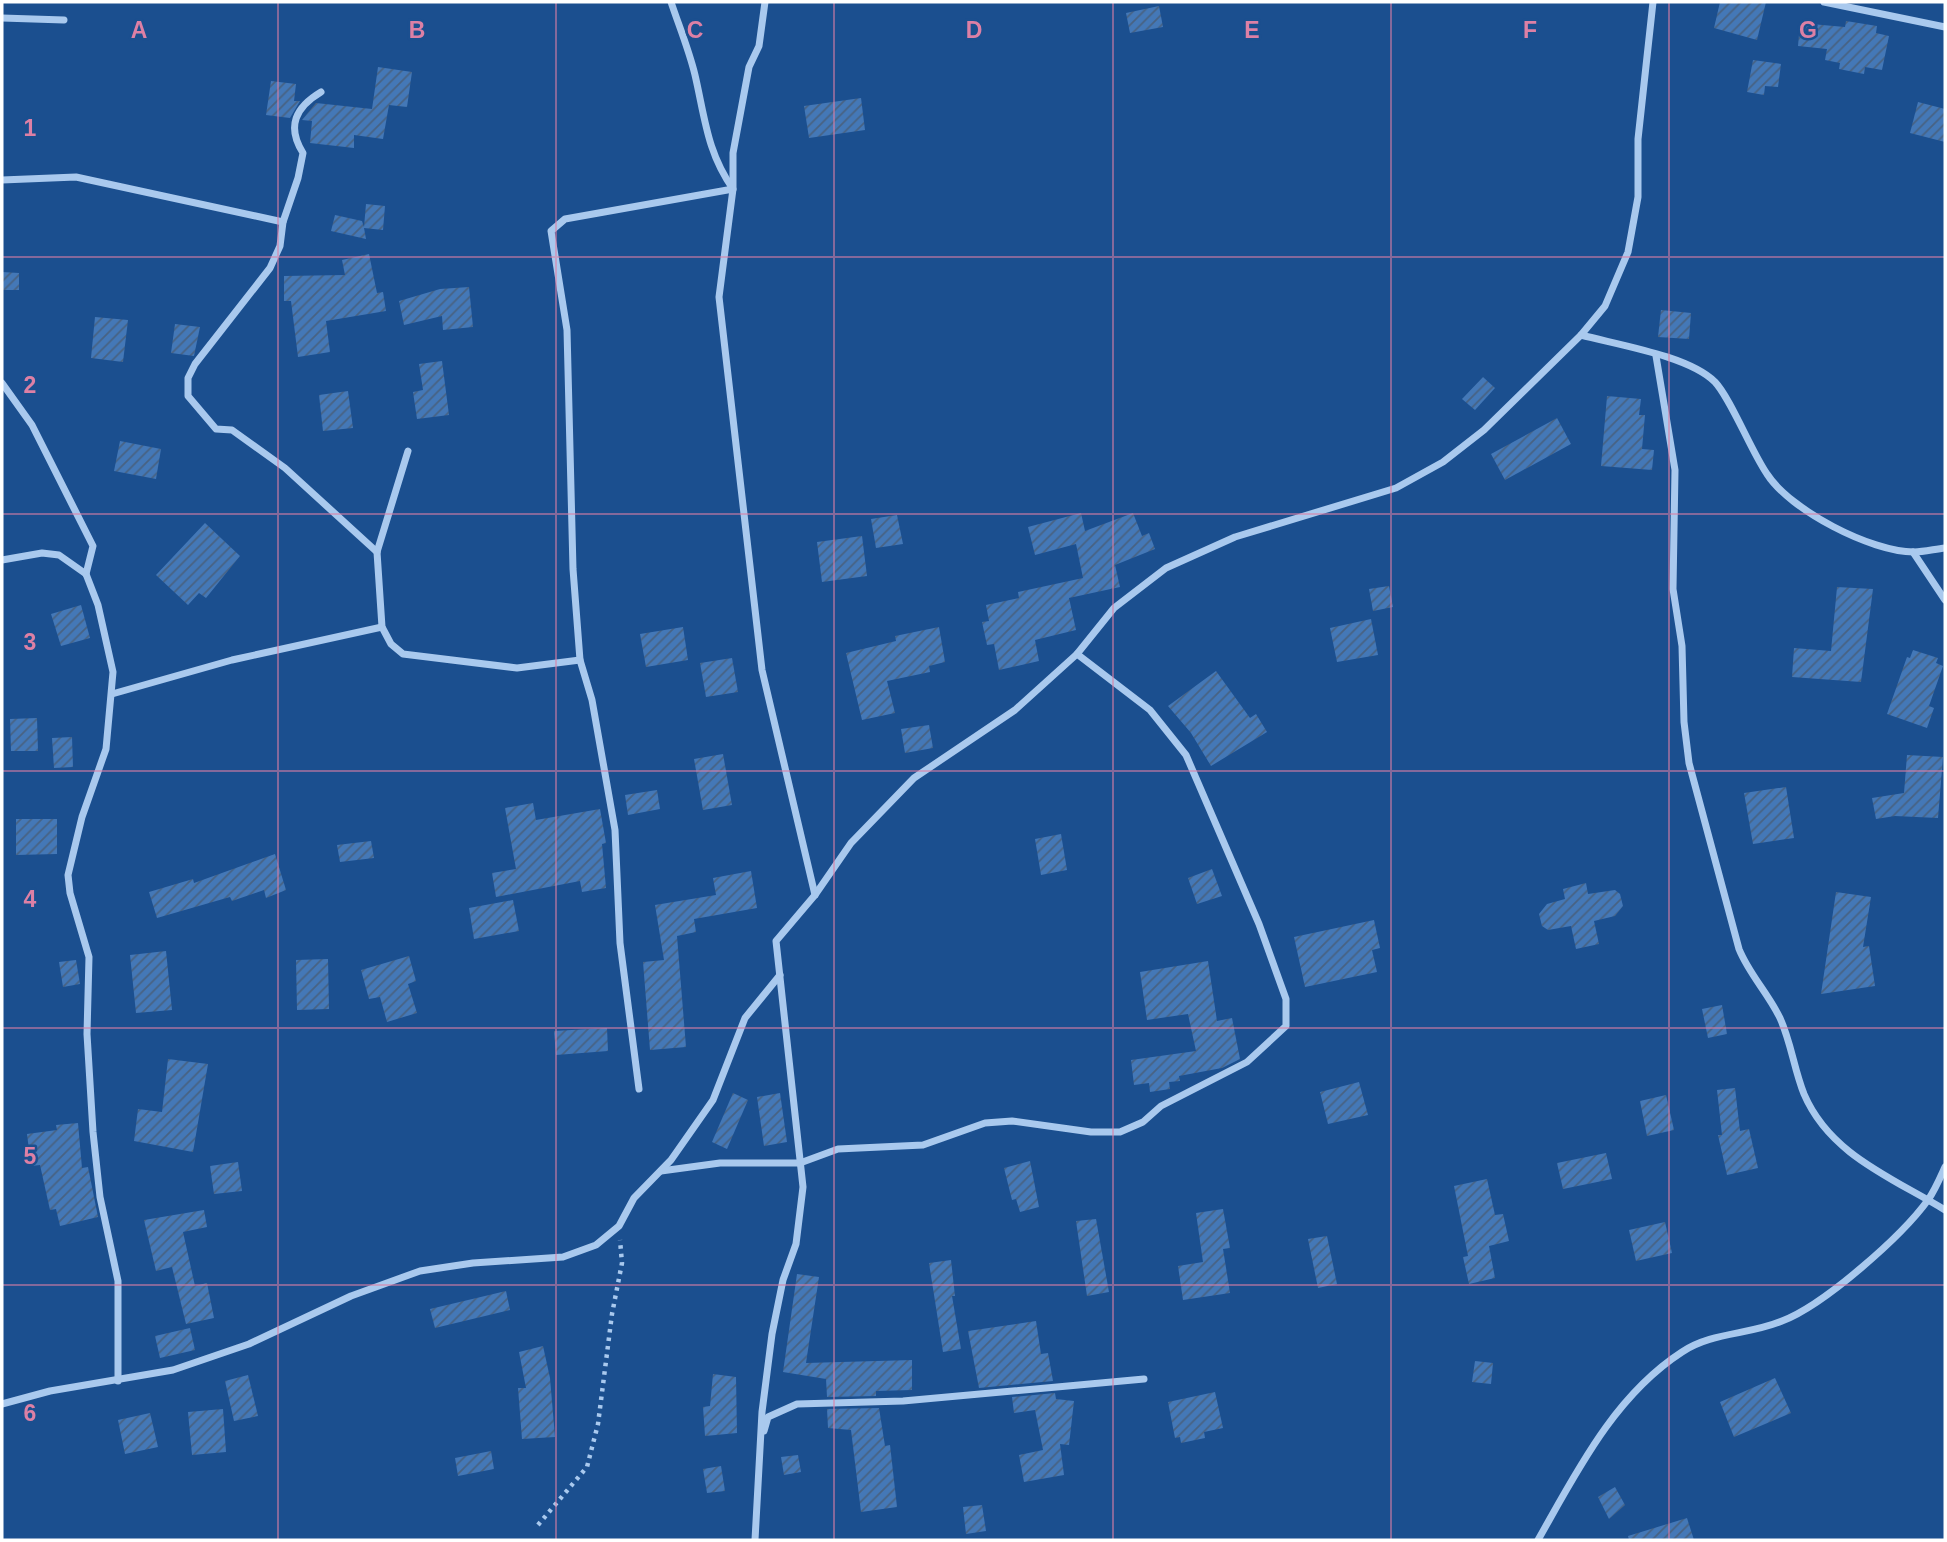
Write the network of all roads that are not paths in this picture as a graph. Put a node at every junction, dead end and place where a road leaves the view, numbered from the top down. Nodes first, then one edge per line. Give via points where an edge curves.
1 (671, 2) edge
2 (765, 2) edge
3 (1653, 2) edge
4 (1824, 2) edge
5 (2, 18) edge
6 (64, 20) dead end
7 (1945, 27) edge
8 (321, 92) dead end
9 (2, 180) edge
10 (733, 189) junction
11 (282, 222) junction
12 (1581, 335) junction
13 (1656, 356) junction
14 (2, 383) edge
15 (408, 451) dead end
16 (1945, 548) edge
17 (377, 552) junction
18 (1913, 552) junction
19 (2, 559) edge
20 (86, 574) junction
21 (1945, 600) edge
22 (382, 627) junction
23 (1077, 654) junction
24 (580, 660) junction
25 (112, 694) junction
26 (815, 895) junction
27 (780, 975) junction
28 (639, 1090) dead end
29 (800, 1163) junction
30 (1945, 1167) edge
31 (661, 1171) junction
32 (1928, 1200) junction
33 (1945, 1210) edge
34 (1144, 1379) dead end
35 (118, 1381) junction
36 (2, 1404) edge
37 (761, 1445) junction
38 (755, 1540) edge
39 (1538, 1540) edge

1 - 10 street via 696,77 717,166
2 - 10 street via 760,46 749,66 733,153
3 - 12 street via 1638,139 1638,197 1628,252 1605,306
4 - 7 street
5 - 6 street
8 - 11 street via 302,103 295,124 295,141 303,153
9 - 11 street via 76,177
10 - 24 street via 565,219 551,231 567,330
10 - 26 street via 719,297 762,670
11 - 17 street via 280,246 270,268 195,364 188,378 188,396 216,429 232,430 285,468
12 - 13 street
12 - 23 street via 1484,430 1443,463 1396,488 1235,537 1166,568 1114,608
13 - 18 street via 1682,359 1716,383 1768,477 1798,506 1884,548
13 - 32 street via 1675,470 1673,589 1682,646 1689,763 1739,949 1747,970 1779,1014 1805,1095 1820,1119 1853,1157
14 - 20 street via 32,425 93,546
15 - 17 street
16 - 18 street
17 - 22 street
18 - 21 street
19 - 20 street via 59,555
20 - 25 street via 113,672
22 - 24 street via 403,654 517,668
22 - 25 street via 232,660
23 - 26 street via 1015,710 915,778 851,843
23 - 29 street via 1150,710 1186,755 1259,924 1286,999 1286,1026 1247,1062 1121,1132 1012,1121 985,1123 923,1145 838,1149
24 - 28 street via 592,700 615,830 620,943
25 - 35 street via 106,749 68,875 89,957 87,1034 93,1132 100,1198 118,1282
26 - 27 street via 776,941
27 - 29 street
27 - 31 street via 745,1018 713,1100
29 - 31 street via 720,1163
29 - 37 street via 803,1187 796,1244 772,1334
30 - 32 street
31 - 35 street via 634,1198 620,1226 596,1245 563,1257 420,1272 351,1296 249,1343 173,1370
32 - 33 street
32 - 39 street via 1879,1252 1808,1307 1783,1321 1712,1337 1682,1352 1644,1383 1604,1429
34 - 37 street via 903,1401 797,1404 768,1417
35 - 36 street
37 - 38 street

